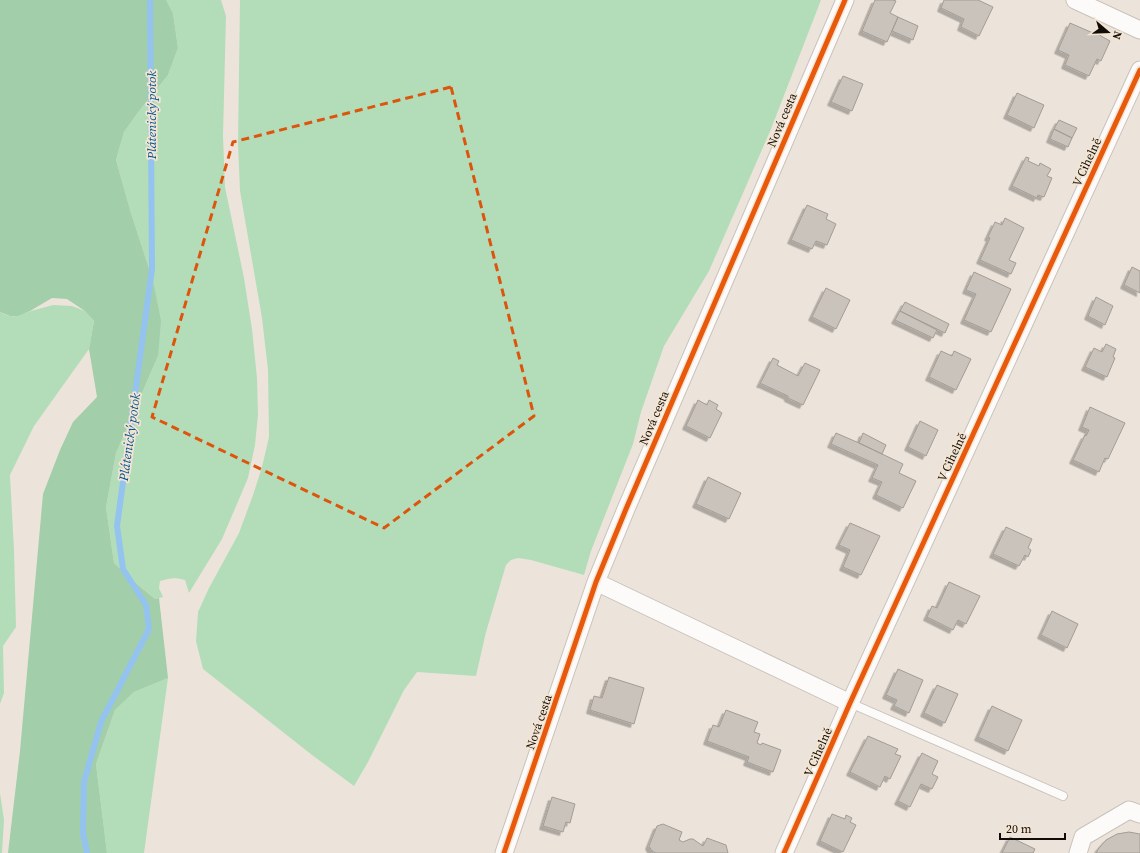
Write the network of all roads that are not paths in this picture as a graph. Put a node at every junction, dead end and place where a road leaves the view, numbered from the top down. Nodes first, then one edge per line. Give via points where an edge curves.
1 (845, 0) edge
2 (1075, 0) edge
3 (1140, 30) edge
4 (1140, 70) edge
5 (596, 582) junction
6 (850, 703) junction
7 (1063, 796) dead end
8 (1140, 814) edge
9 (504, 853) edge
10 (784, 853) edge
11 (1078, 853) edge

1 - 5 street, Nová cesta
2 - 3 street
4 - 6 street, V Cihelně
5 - 6 street
5 - 9 street, Nová cesta
6 - 7 lane
6 - 10 street, V Cihelně
8 - 11 street via 1129,810 1083,837

